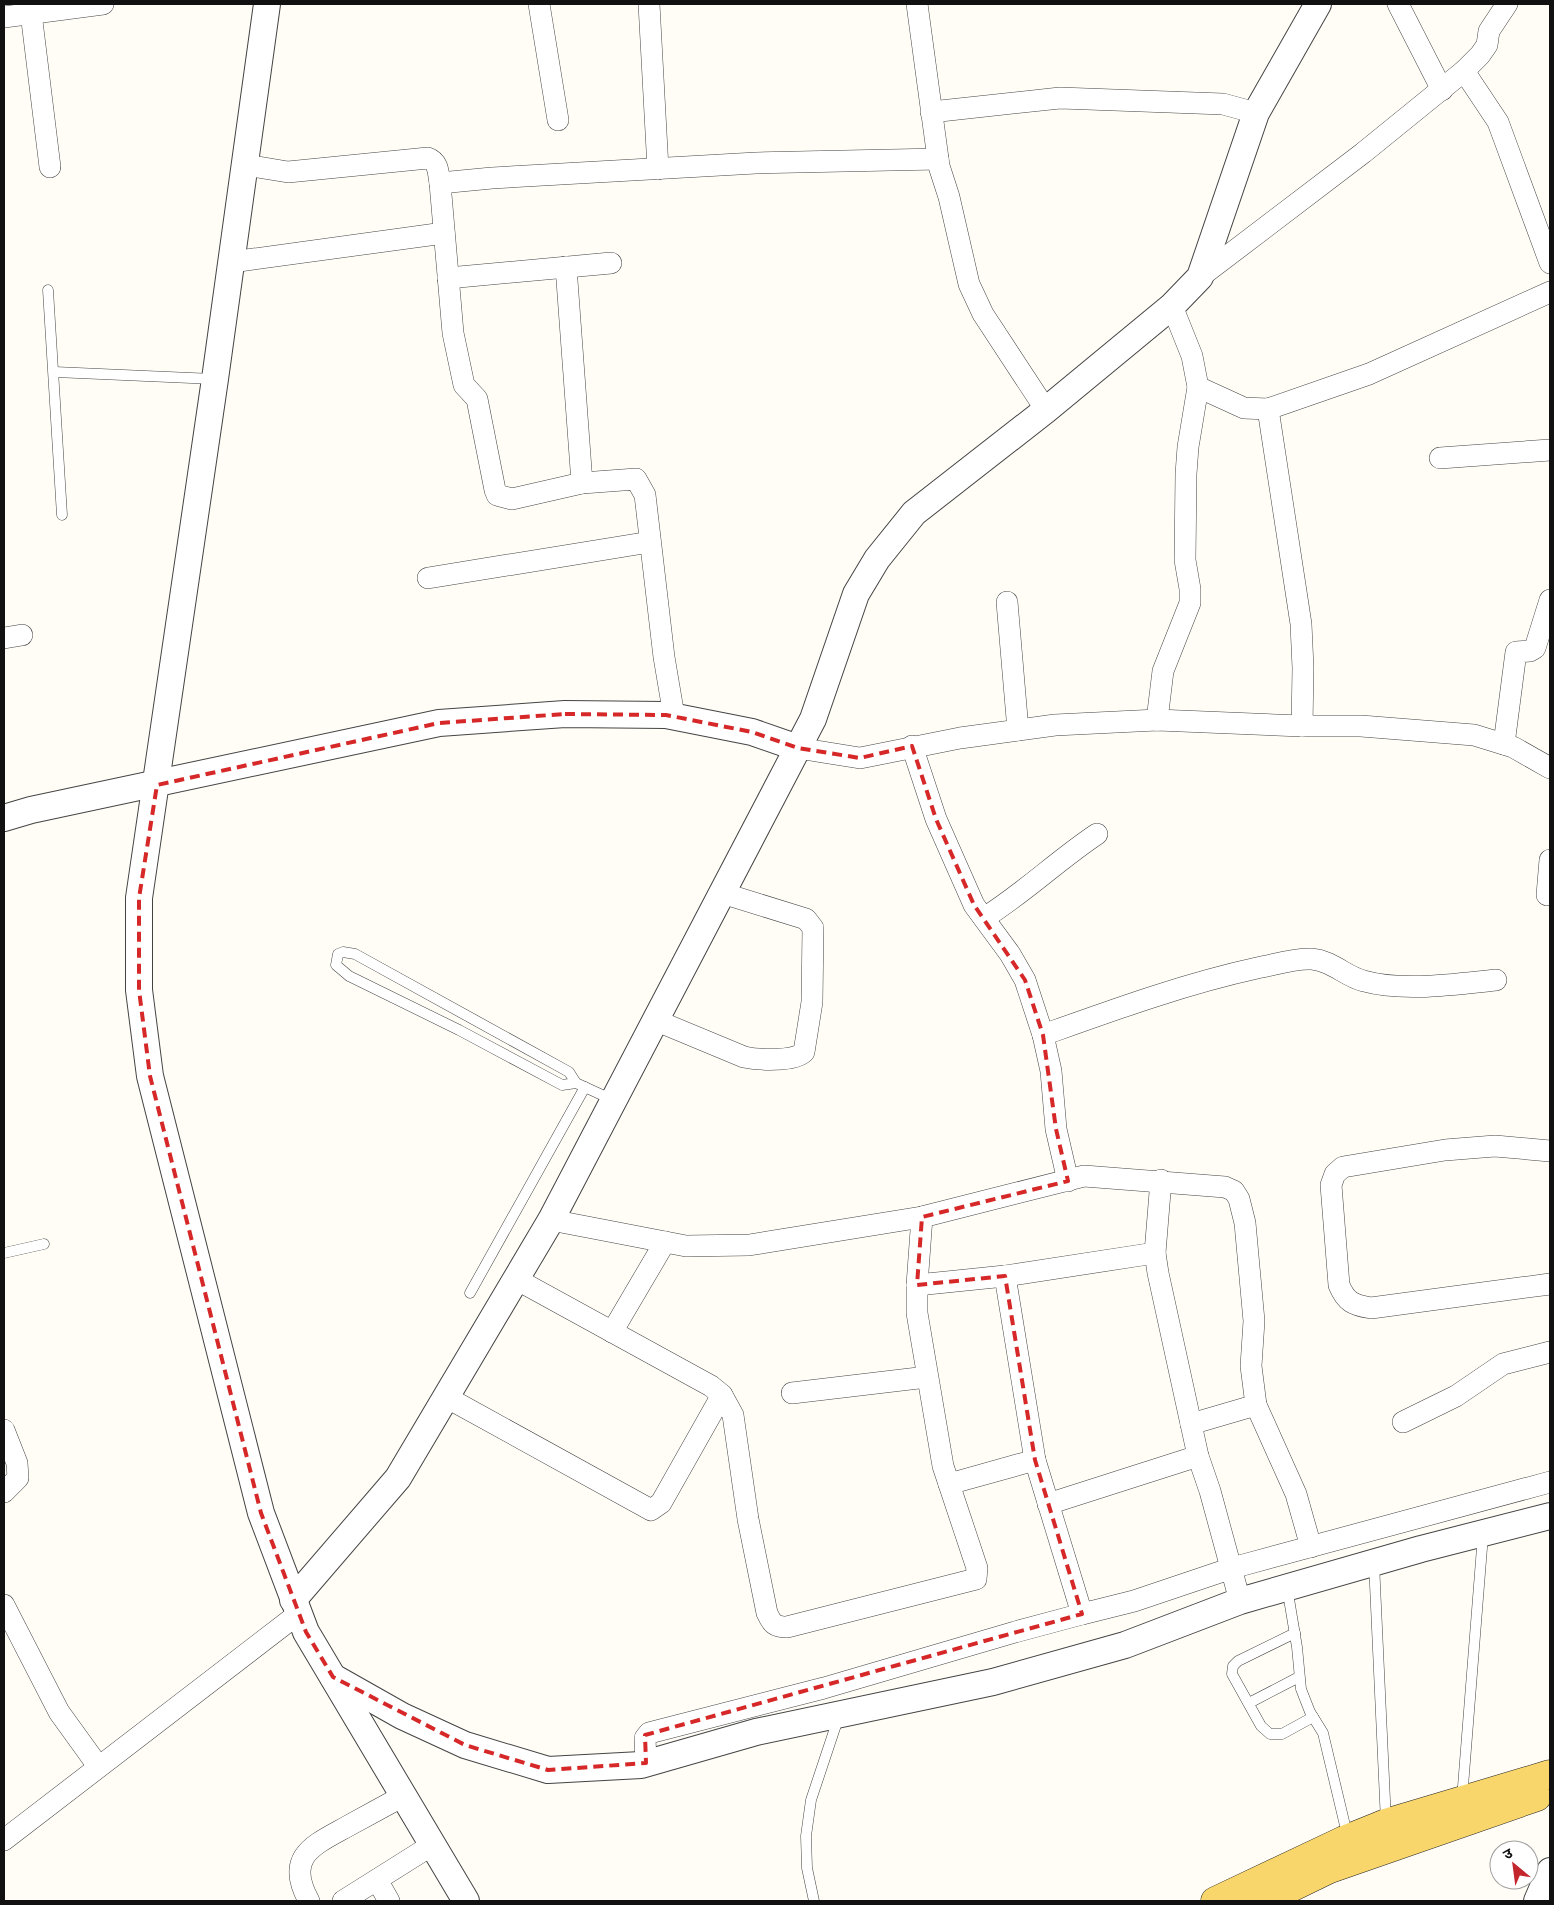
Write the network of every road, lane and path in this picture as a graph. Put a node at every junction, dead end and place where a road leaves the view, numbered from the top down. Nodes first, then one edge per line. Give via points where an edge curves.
1 (103, 4) edge
2 (267, 4) edge
3 (539, 4) edge
4 (649, 4) edge
5 (917, 4) edge
6 (1318, 4) edge
7 (1398, 4) edge
8 (1507, 4) edge
9 (31, 13) junction
10 (4, 16) edge
11 (1464, 71) junction
12 (1442, 90) junction
13 (931, 112) junction
14 (1256, 113) junction
15 (558, 120) dead end
16 (938, 159) junction
17 (245, 165) junction
18 (50, 167) dead end
19 (658, 169) junction
20 (440, 183) junction
21 (444, 234) junction
22 (232, 262) junction
23 (610, 263) dead end
24 (1550, 264) edge
25 (566, 267) junction
26 (1200, 277) junction
27 (448, 278) junction
28 (48, 290) dead end
29 (1550, 292) edge
30 (1172, 306) junction
31 (55, 372) junction
32 (216, 379) junction
33 (1198, 387) junction
34 (1268, 409) junction
35 (1046, 410) junction
36 (1550, 450) edge
37 (1440, 458) dead end
38 (582, 483) junction
39 (62, 515) dead end
40 (650, 542) junction
41 (428, 578) dead end
42 (1550, 600) edge
43 (1007, 602) dead end
44 (674, 716) junction
45 (1157, 720) junction
46 (1302, 726) junction
47 (1018, 730) junction
48 (1504, 744) junction
49 (912, 746) junction
50 (798, 748) junction
51 (1550, 768) edge
52 (157, 785) junction
53 (4, 818) edge
54 (1097, 834) dead end
55 (1550, 860) edge
56 (722, 893) junction
57 (1548, 895) dead end
58 (984, 918) junction
59 (1496, 980) dead end
60 (655, 1020) junction
61 (1043, 1035) junction
62 (581, 1085) junction
63 (613, 1101) junction
64 (1550, 1151) edge
65 (1161, 1180) junction
66 (1068, 1181) junction
67 (922, 1217) junction
68 (551, 1220) junction
69 (665, 1242) junction
70 (44, 1244) dead end
71 (4, 1252) edge
72 (1155, 1253) junction
73 (1005, 1276) junction
74 (516, 1279) junction
75 (917, 1284) junction
76 (1550, 1284) edge
77 (470, 1293) dead end
78 (612, 1332) junction
79 (1550, 1352) edge
80 (927, 1377) junction
81 (792, 1394) dead end
82 (722, 1395) junction
83 (446, 1397) junction
84 (1256, 1405) junction
85 (1403, 1422) dead end
86 (1190, 1424) junction
87 (4, 1430) edge
88 (1198, 1456) junction
89 (1035, 1460) junction
90 (1550, 1482) edge
91 (949, 1484) junction
92 (4, 1492) edge
93 (1048, 1504) junction
94 (1550, 1516) edge
95 (1483, 1534) junction
96 (1311, 1547) junction
97 (1374, 1563) junction
98 (1235, 1583) junction
99 (1287, 1586) junction
100 (4, 1605) edge
101 (295, 1607) junction
102 (1082, 1614) junction
103 (1295, 1632) junction
104 (333, 1677) junction
105 (1299, 1677) junction
106 (1248, 1703) junction
107 (840, 1715) junction
108 (1313, 1717) junction
109 (645, 1751) junction
110 (98, 1766) junction
111 (1550, 1774) edge
112 (1550, 1793) edge
113 (403, 1796) junction
114 (1462, 1802) junction
115 (1386, 1823) junction
116 (4, 1840) edge
117 (432, 1845) junction
118 (1351, 1850) junction
119 (1550, 1871) edge
120 (376, 1880) junction
121 (461, 1900) edge
122 (309, 1901) edge
123 (343, 1901) edge
124 (390, 1901) edge
125 (814, 1901) edge
126 (1214, 1901) edge
127 (1264, 1901) edge
128 (1537, 1901) edge

1 - 9 street
2 - 17 street
3 - 15 street
4 - 19 street
5 - 13 street
6 - 14 street
7 - 12 street
8 - 11 street via 1489,31 1487,45
9 - 10 street
9 - 18 street
11 - 12 street
11 - 24 street via 1498,122
12 - 26 street
13 - 14 street via 1060,98 1223,104
13 - 16 street
14 - 26 street
16 - 19 street via 756,162
16 - 35 street via 969,284 983,314
17 - 20 street via 288,172 428,158 437,166
17 - 22 street
19 - 20 street
20 - 21 street
21 - 22 street
21 - 27 street
22 - 32 street
23 - 25 street
25 - 27 street
25 - 38 street
26 - 30 street
27 - 38 street via 453,333 464,386 478,400 497,495 512,499
28 - 31 lane
29 - 34 street via 1368,374
30 - 33 street via 1192,356
30 - 35 street
31 - 32 lane
31 - 39 lane
32 - 52 street
33 - 34 street via 1244,408
33 - 45 street via 1186,474 1185,560 1190,603 1163,671
34 - 46 street via 1301,624 1304,668
35 - 50 street via 914,513 877,559 856,594 814,719
36 - 37 street
38 - 40 street via 636,479 645,495
40 - 41 street
40 - 44 street
42 - 48 street via 1535,648 1516,652
43 - 47 street
44 - 50 street via 752,732
44 - 52 street via 564,714 439,723
45 - 46 street
45 - 47 street
46 - 48 street via 1420,729 1474,735
47 - 49 street
48 - 51 street
49 - 50 street via 860,758
49 - 58 street via 953,860
50 - 56 street
52 - 53 street
52 - 101 street via 139,898 139,990 150,1076 261,1513
54 - 58 street
55 - 57 street
56 - 60 street
56 - 60 street via 806,919 813,928 812,1002 804,1052 796,1057 757,1060
58 - 61 street via 1025,980
59 - 61 street via 1459,984 1381,984 1362,981 1330,963 1312,959 1285,962 1203,981
60 - 63 street
61 - 66 street via 1051,1071 1056,1130
62 - 62 lane via 562,1085 349,976 336,965 338,954 355,954 569,1072
62 - 63 lane
62 - 77 lane
63 - 68 street
64 - 76 street via 1495,1146 1445,1150 1343,1167 1334,1174 1331,1185 1339,1285 1345,1299 1354,1305 1371,1308
65 - 66 street via 1084,1176
65 - 72 street
65 - 84 street via 1225,1187 1239,1199 1245,1223 1254,1321 1251,1366
66 - 67 street
67 - 69 street via 749,1245 686,1246
67 - 75 street
68 - 69 street
68 - 74 street
69 - 78 street
70 - 71 lane
72 - 73 street
72 - 86 street
73 - 75 street
73 - 89 street
74 - 78 street
74 - 83 street
75 - 80 street via 917,1312
78 - 82 street
79 - 85 street via 1503,1364 1456,1396
80 - 81 street
80 - 91 street
82 - 83 street via 662,1503 651,1510
82 - 91 street via 732,1415 767,1613 777,1627 976,1579 977,1568
83 - 101 street via 398,1478
84 - 86 street
84 - 96 street via 1296,1494
86 - 88 street
87 - 92 street via 17,1463 18,1478
88 - 93 street
88 - 98 street
89 - 91 street
89 - 93 street
90 - 96 street
93 - 102 street
94 - 95 street
95 - 97 street
95 - 114 lane
96 - 98 street
97 - 99 street
97 - 115 lane
98 - 99 street
98 - 102 street
98 - 107 street via 1126,1645 993,1682
99 - 103 lane
100 - 110 street via 59,1712
101 - 104 street
101 - 110 street
102 - 109 street via 824,1688 649,1733
103 - 105 lane
103 - 106 lane via 1233,1666 1232,1674
104 - 109 street via 402,1716 465,1745 548,1770
104 - 113 street
105 - 106 lane
105 - 108 lane
106 - 108 lane via 1261,1726 1270,1734 1282,1734
107 - 109 street
107 - 125 lane via 811,1800 806,1836 807,1868
108 - 118 lane via 1323,1733
110 - 116 street
111 - 114 main road
112 - 118 main road
113 - 117 street
113 - 122 street via 311,1846 302,1862 300,1878
114 - 115 main road
115 - 118 main road
117 - 120 street
117 - 121 street
118 - 126 main road
118 - 127 main road via 1330,1869
119 - 128 street
120 - 123 street
120 - 124 street

